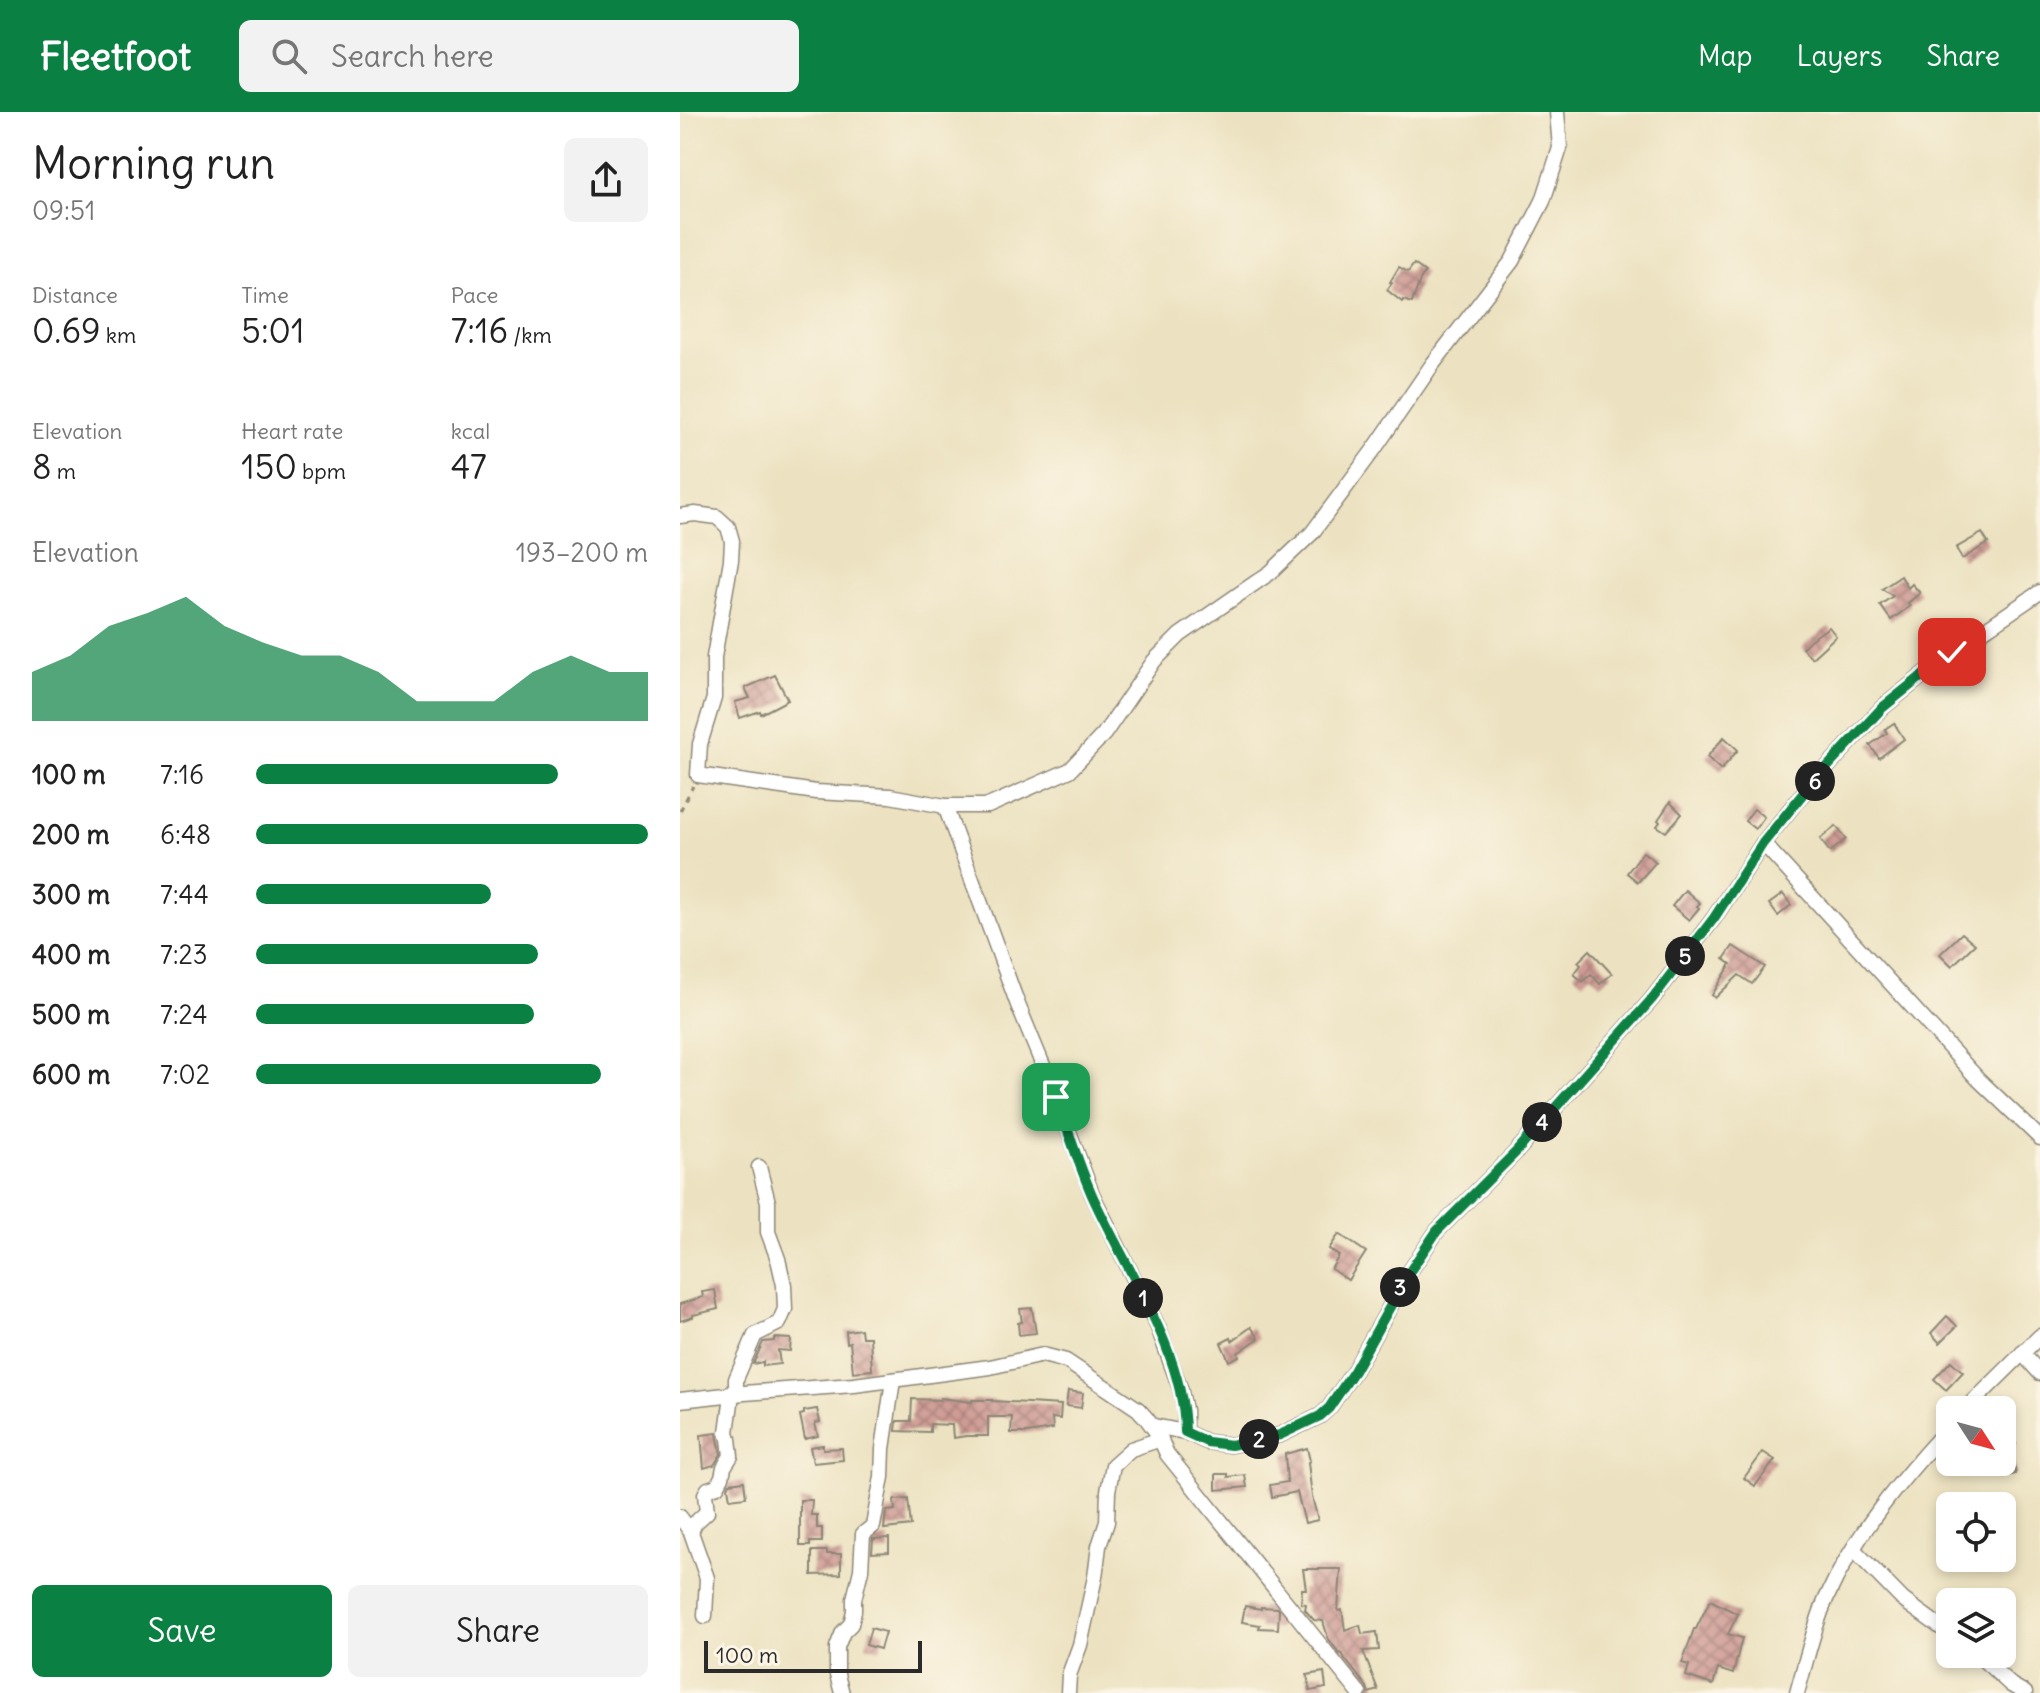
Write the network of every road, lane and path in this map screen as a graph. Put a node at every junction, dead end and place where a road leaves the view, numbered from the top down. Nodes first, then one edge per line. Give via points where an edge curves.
1 (1557, 112) edge
2 (680, 516) edge
3 (2040, 592) edge
4 (698, 775) junction
5 (945, 806) junction
6 (680, 811) edge
7 (1763, 843) junction
8 (2040, 1138) edge
9 (759, 1167) dead end
10 (2040, 1336) edge
11 (2022, 1353) junction
12 (2040, 1373) edge
13 (893, 1380) junction
14 (733, 1394) junction
15 (1979, 1396) edge
16 (680, 1400) edge
17 (1185, 1432) junction
18 (1158, 1433) junction
19 (1936, 1441) edge
20 (680, 1517) edge
21 (691, 1532) junction
22 (1853, 1549) junction
23 (705, 1616) dead end
24 (1936, 1624) edge
25 (1992, 1668) edge
26 (842, 1693) edge
27 (1068, 1693) edge
28 (1359, 1693) edge
29 (1797, 1693) edge
30 (2025, 1693) edge

1 - 5 street via 1560,148 1543,201 1512,261 1312,533 1271,572 1180,635 1070,770 988,806
2 - 4 street via 717,517 728,527 732,541 714,657 714,698 700,744
3 - 7 street via 1882,708
4 - 5 street
4 - 6 path
5 - 17 street via 1092,1194 1158,1327 1180,1388
7 - 8 street via 1978,1079
7 - 17 street via 1652,999 1516,1152 1437,1231 1329,1408 1280,1435 1231,1445
9 - 14 street via 785,1309 779,1323 755,1335
10 - 11 street
11 - 12 street
11 - 15 street
13 - 14 street
13 - 18 street via 1043,1355 1066,1361 1138,1409
13 - 26 street via 873,1526 863,1534 854,1611 837,1647
14 - 16 street
14 - 21 street via 727,1432 731,1456 717,1486 705,1494 707,1512
17 - 18 street
18 - 27 street via 1113,1465 1107,1522
18 - 28 street via 1167,1454
19 - 22 street
20 - 21 street
21 - 23 street via 707,1578
22 - 24 street via 1903,1600
22 - 29 street via 1824,1603
25 - 30 street

